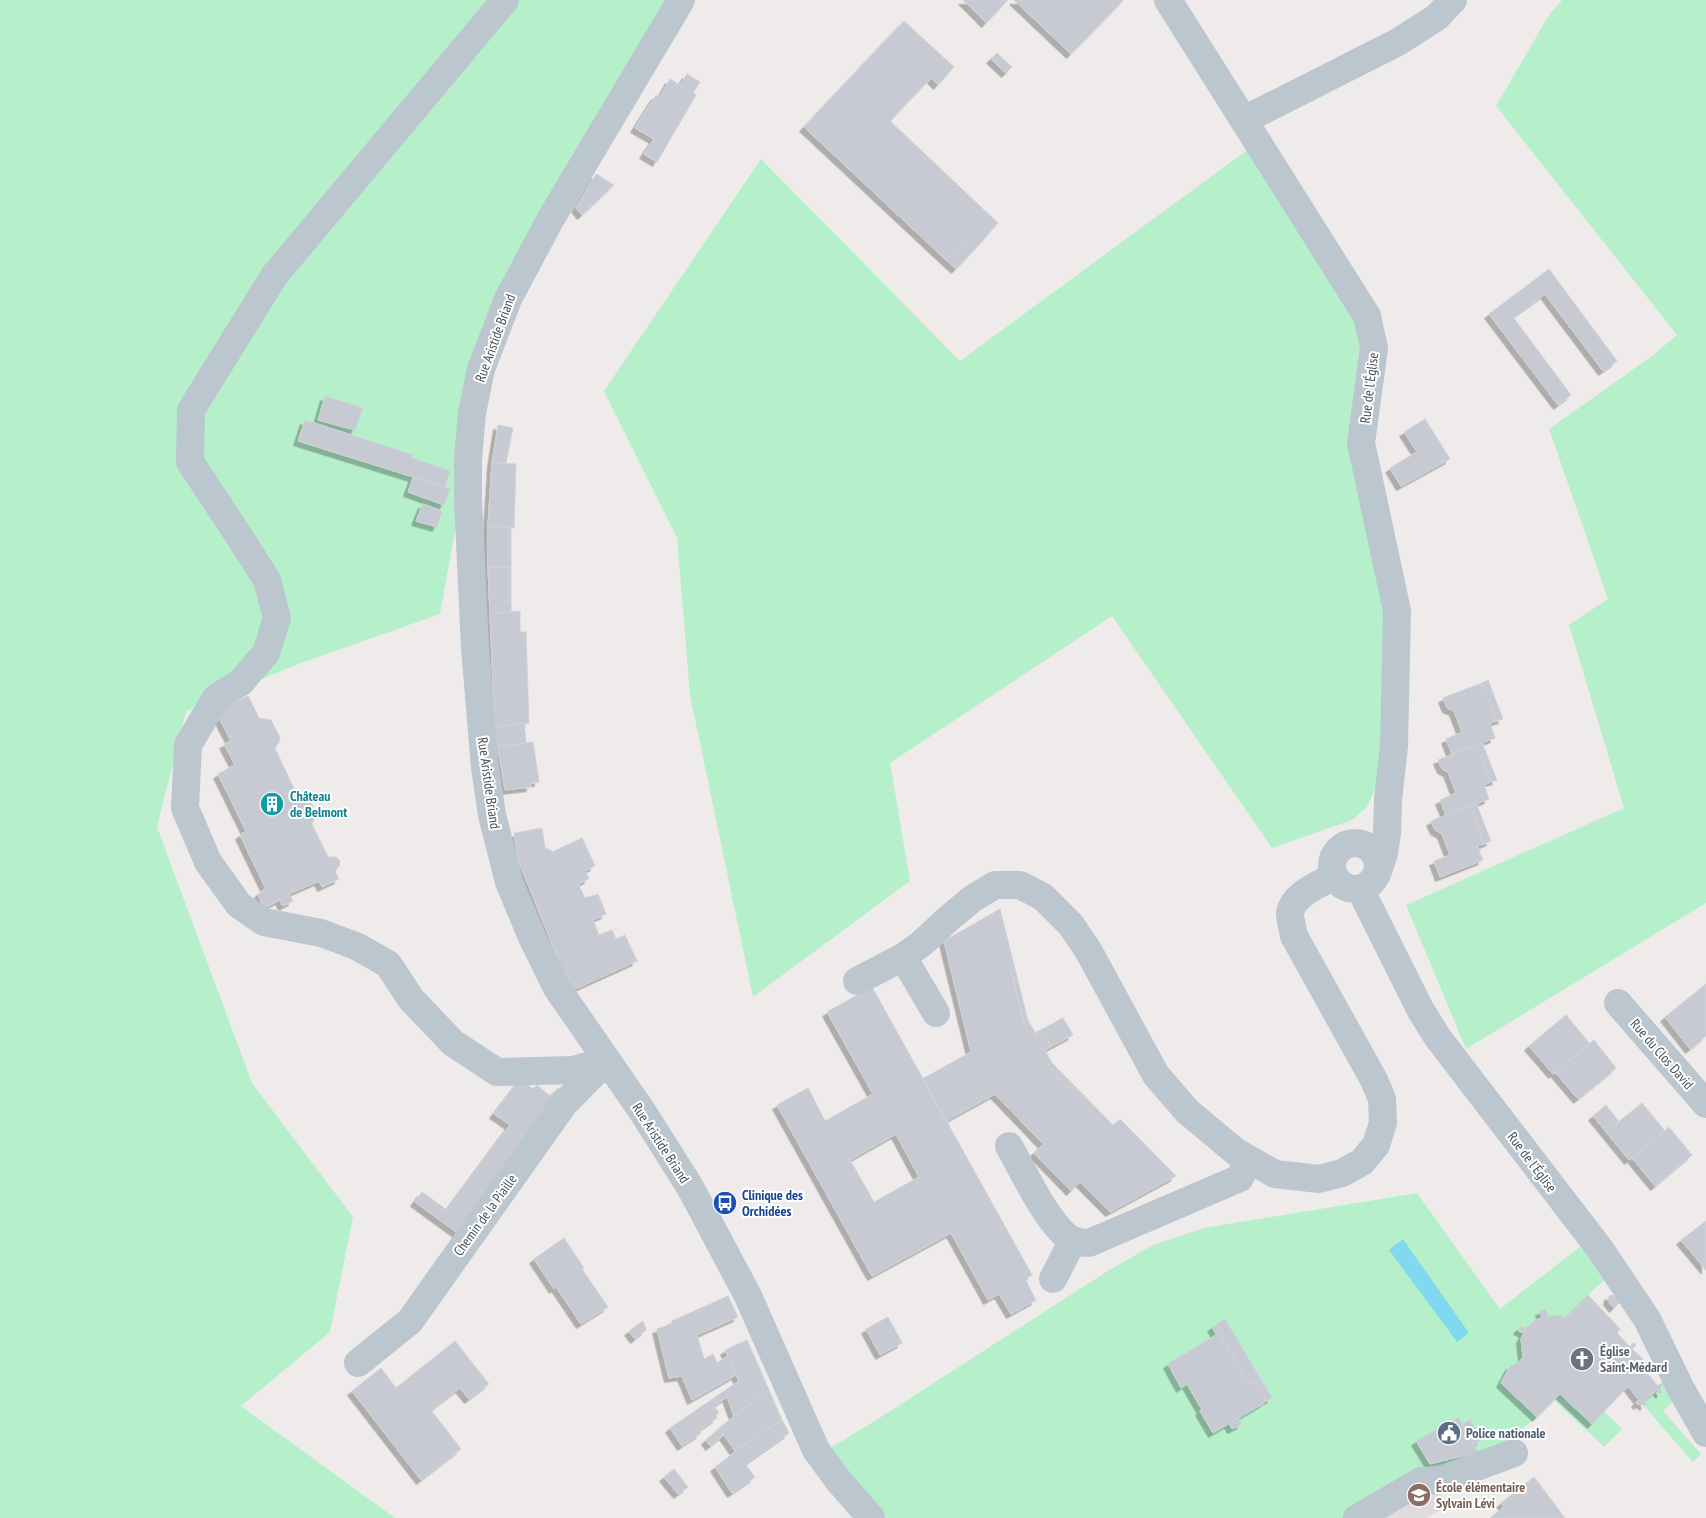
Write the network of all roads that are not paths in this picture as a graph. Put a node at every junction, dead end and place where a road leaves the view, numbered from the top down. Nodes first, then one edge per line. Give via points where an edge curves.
1 (505, 0) edge
2 (681, 0) edge
3 (1168, 0) edge
4 (1453, 0) edge
5 (1244, 120) junction
6 (1388, 800) junction
7 (1346, 844) junction
8 (1334, 876) junction
9 (1369, 882) junction
10 (903, 957) junction
11 (856, 981) dead end
12 (1618, 1003) dead end
13 (936, 1013) dead end
14 (606, 1061) junction
15 (1706, 1104) edge
16 (1009, 1146) dead end
17 (1248, 1158) junction
18 (1073, 1240) junction
19 (1053, 1279) dead end
20 (358, 1363) dead end
21 (1706, 1433) edge
22 (1514, 1453) dead end
23 (871, 1518) edge
24 (1357, 1518) edge

1 - 14 street via 274,276 191,410 190,462 266,580 277,618 266,653 241,682 216,698 188,745 185,808 208,862 239,905 264,922 321,934 356,946 388,964 411,999 453,1044 497,1072 574,1070
2 - 14 street, Rue Aristide Briand via 550,220 508,299 481,369 472,412 468,459 475,648 492,815 510,882 532,937 557,988
3 - 5 street, Rue de l'Église
4 - 5 street via 1437,17 1398,42
5 - 6 street, Rue de l'Église via 1368,316 1374,348 1361,443 1397,612 1394,746
6 - 7 street via 1374,821
6 - 9 street, Rue de l'Église via 1384,853
7 - 8 street via 1332,861
7 - 9 street via 1361,843 1374,852 1377,859
8 - 9 street via 1352,890
8 - 17 street via 1293,903 1290,915 1294,936 1374,1080 1382,1099 1384,1123 1376,1145 1362,1162 1342,1173 1319,1179 1275,1174
9 - 21 street, Rue de l'Église via 1420,1010 1444,1046 1600,1248 1647,1319
10 - 11 street
10 - 13 street
10 - 17 street via 972,899 995,886 1020,885 1043,897 1071,925 1088,950 1156,1076 1187,1111 1236,1152
12 - 15 street, Rue du Clos David
14 - 20 street, Chemin de la Piaille via 564,1104 410,1321
14 - 23 street, Rue Aristide Briand via 690,1187 748,1296 816,1450
16 - 18 street via 1044,1209
17 - 18 street via 1240,1178 1089,1242
18 - 19 street
22 - 24 street via 1441,1480 1421,1481

